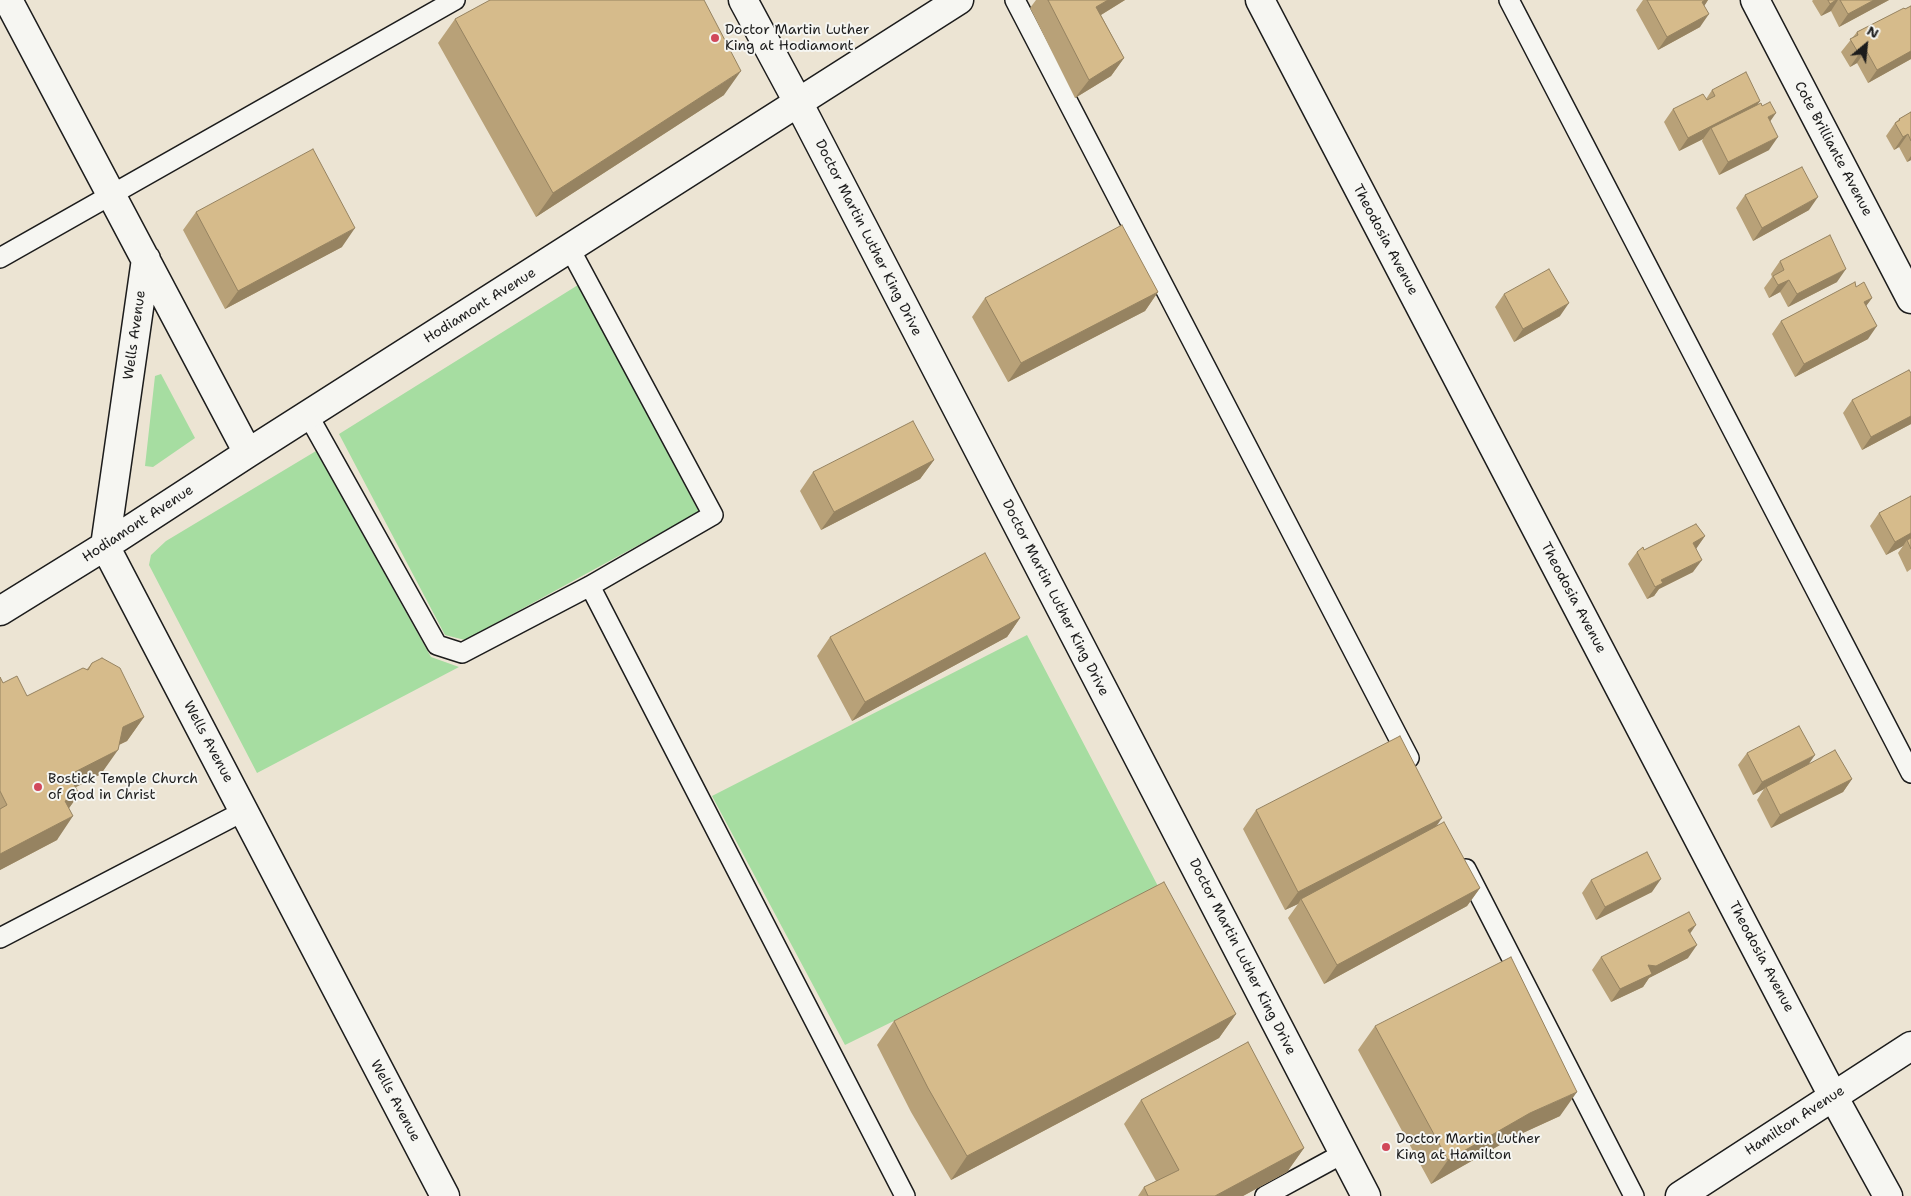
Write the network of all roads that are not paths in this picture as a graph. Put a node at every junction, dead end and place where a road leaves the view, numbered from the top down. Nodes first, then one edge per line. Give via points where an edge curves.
1 (8, 0) edge
2 (454, 0) edge
3 (743, 0) edge
4 (959, 0) edge
5 (1016, 0) edge
6 (1260, 0) edge
7 (1509, 0) edge
8 (1755, 0) edge
9 (799, 104) junction
10 (112, 194) junction
11 (570, 249) junction
12 (0, 258) edge
13 (146, 259) junction
14 (1911, 299) edge
15 (308, 415) junction
16 (248, 452) junction
17 (105, 546) junction
18 (590, 586) junction
19 (0, 612) edge
20 (1911, 772) edge
21 (1417, 774) edge
22 (244, 811) junction
23 (1458, 853) edge
24 (0, 938) edge
25 (1911, 1046) edge
26 (1833, 1096) junction
27 (1344, 1153) junction
28 (444, 1196) edge
29 (905, 1196) edge
30 (1264, 1196) edge
31 (1366, 1196) edge
32 (1634, 1196) edge
33 (1680, 1196) edge
34 (1888, 1196) edge

1 - 10 street, Wells Avenue
2 - 10 lane
3 - 9 street, Doctor Martin Luther King Drive
4 - 9 street, Hodiamont Avenue
5 - 21 lane
6 - 26 street, Theodosia Avenue
7 - 20 lane
8 - 14 street, Cote Brilliante Avenue
9 - 11 street, Hodiamont Avenue
9 - 27 street, Doctor Martin Luther King Drive
10 - 12 lane
10 - 13 street, Wells Avenue
11 - 15 street, Hodiamont Avenue
11 - 18 lane via 713,515
13 - 16 street, Wells Avenue
13 - 17 street, Wells Avenue
15 - 16 street, Hodiamont Avenue
15 - 18 lane via 438,645 462,653
16 - 17 street, Hodiamont Avenue
17 - 19 street, Hodiamont Avenue
17 - 22 street, Wells Avenue
18 - 29 lane
22 - 24 lane
22 - 28 street, Wells Avenue
23 - 32 lane
25 - 26 street, Hamilton Avenue
26 - 33 street, Hamilton Avenue
26 - 34 street, Theodosia Avenue
27 - 30 lane
27 - 31 street, Doctor Martin Luther King Drive

